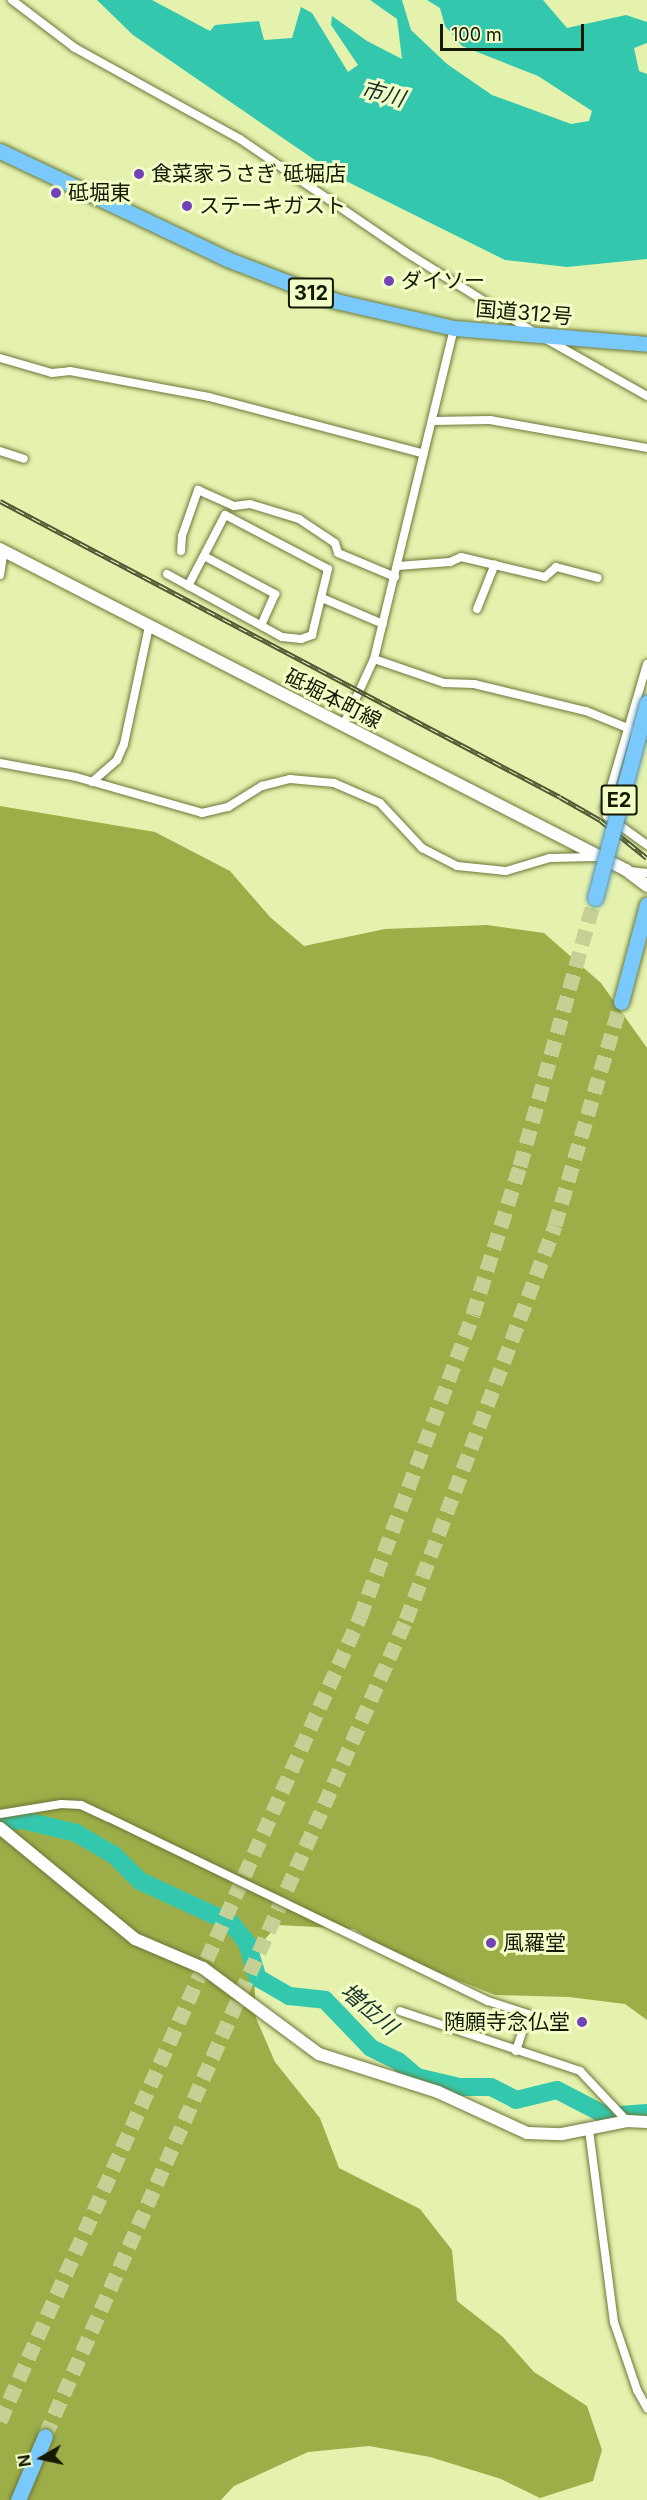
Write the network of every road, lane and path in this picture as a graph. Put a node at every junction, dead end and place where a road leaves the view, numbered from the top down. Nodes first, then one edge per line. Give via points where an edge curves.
1 (12, 0) edge
2 (0, 151) edge
3 (454, 328) junction
4 (541, 337) junction
5 (647, 344) edge
6 (0, 358) edge
7 (647, 396) edge
8 (433, 421) junction
9 (647, 448) edge
10 (0, 451) edge
11 (424, 454) junction
12 (24, 459) dead end
13 (2, 550) edge
14 (181, 551) dead end
15 (204, 556) junction
16 (495, 564) junction
17 (398, 566) junction
18 (167, 574) dead end
19 (0, 575) edge
20 (395, 577) junction
21 (598, 578) dead end
22 (188, 586) junction
23 (322, 598) junction
24 (477, 609) dead end
25 (383, 624) junction
26 (261, 625) junction
27 (149, 626) junction
28 (374, 659) junction
29 (647, 664) edge
30 (647, 702) edge
31 (343, 726) junction
32 (626, 728) junction
33 (647, 736) edge
34 (0, 763) edge
35 (92, 782) junction
36 (647, 844) edge
37 (596, 857) junction
38 (626, 870) junction
39 (647, 873) edge
40 (647, 886) edge
41 (595, 898) tunnel mouth
42 (646, 907) edge
43 (621, 1002) tunnel mouth
44 (0, 1814) edge
45 (0, 1828) edge
46 (400, 2011) dead end
47 (516, 2051) junction
48 (627, 2121) junction
49 (647, 2122) edge
50 (589, 2130) junction
51 (647, 2408) edge
52 (45, 2436) tunnel mouth
53 (18, 2500) edge

1 - 4 street via 75,48 240,139
2 - 3 highway, 国道312号 / 312 via 257,273 366,310
3 - 4 highway, 国道312号 / 312
3 - 8 street
4 - 5 highway, 国道312号 / 312
4 - 7 street
6 - 11 street via 52,373 70,371 208,397
8 - 9 street via 490,420
8 - 11 street
10 - 12 street
11 - 17 street
13 - 19 street
13 - 27 street, 砥堀本町線
14 - 20 street via 182,536 198,490 234,506 250,504 299,519 335,543 338,554
15 - 22 street
15 - 23 street via 225,515 328,568
15 - 26 street via 275,594
16 - 17 street via 461,557 450,562
16 - 21 street via 545,577 556,567
16 - 24 street
17 - 20 street
18 - 22 street
20 - 25 street
22 - 26 street
23 - 25 street
23 - 26 street via 312,635 301,639 282,637
25 - 28 street
27 - 31 street, 砥堀本町線
27 - 35 street via 124,744 117,760
28 - 31 street
28 - 32 street via 444,683 474,684 586,711
29 - 32 street
30 - 41 highway, E2, bridge
31 - 37 street, 砥堀本町線
32 - 33 street
32 - 36 street via 604,808 607,816
34 - 35 street
35 - 37 street via 202,813 228,807 262,786 290,779 334,783 380,803 422,848 457,866 506,871 550,858
37 - 38 street, 砥堀本町線
38 - 39 street
38 - 40 street, 砥堀本町線
42 - 43 highway
44 - 47 street via 61,1804 81,1805 488,2001 528,2014
45 - 50 street via 135,1939 203,1968 319,2054 438,2092 527,2133
46 - 47 street
47 - 48 street via 580,2071
48 - 49 street
48 - 50 street
50 - 51 street via 614,2322
52 - 53 highway

